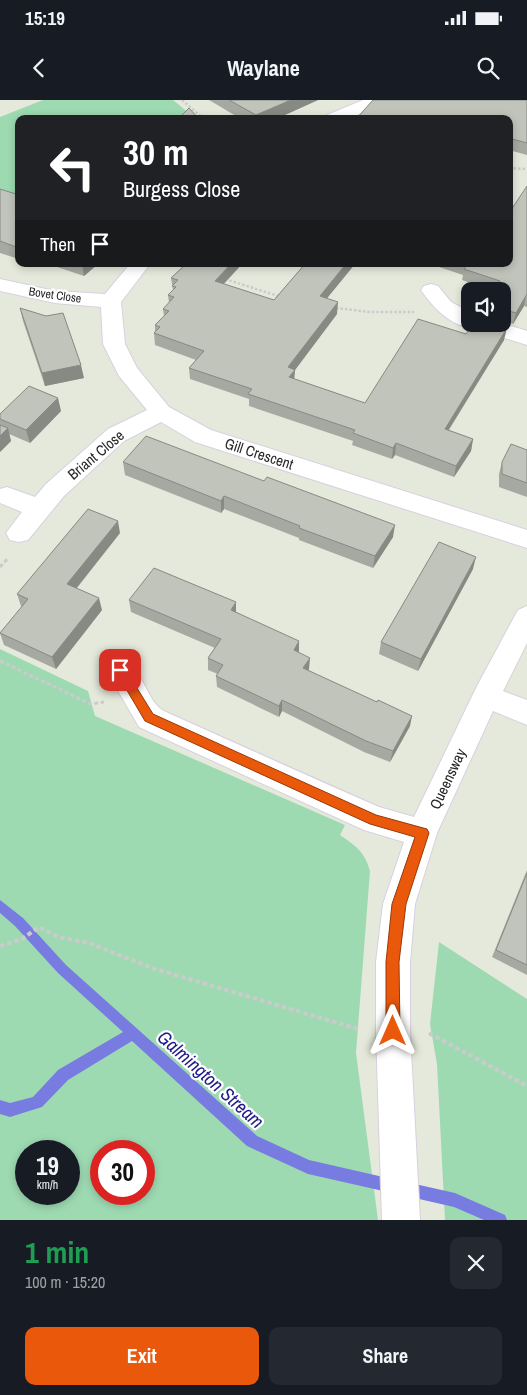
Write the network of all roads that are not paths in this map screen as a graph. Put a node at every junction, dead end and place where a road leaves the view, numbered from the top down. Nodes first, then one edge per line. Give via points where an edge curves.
1 (377, 100) edge
2 (341, 115) edge
3 (138, 267) edge
4 (0, 285) edge
5 (430, 290) dead end
6 (111, 300) junction
7 (461, 316) edge
8 (508, 332) edge
9 (527, 338) edge
10 (161, 412) junction
11 (7, 496) dead end
12 (39, 509) junction
13 (19, 533) dead end
14 (527, 539) edge
15 (527, 617) edge
16 (120, 670) dead end
17 (486, 696) junction
18 (527, 713) edge
19 (422, 833) junction
20 (401, 1220) edge

1 - 2 street
3 - 6 street
4 - 6 street, Bovet Close via 55,297
5 - 7 street via 444,307
6 - 10 street, Gill Crescent via 114,344 127,371
8 - 9 street
10 - 12 street, Briant Close via 116,435 55,490
10 - 14 street, Gill Crescent via 203,436
11 - 12 street
12 - 13 street, Briant Close
15 - 17 street, Queensway
16 - 19 street via 149,718 375,820
17 - 18 street
17 - 19 street, Queensway
19 - 20 street, Queensway via 399,904 392,962

